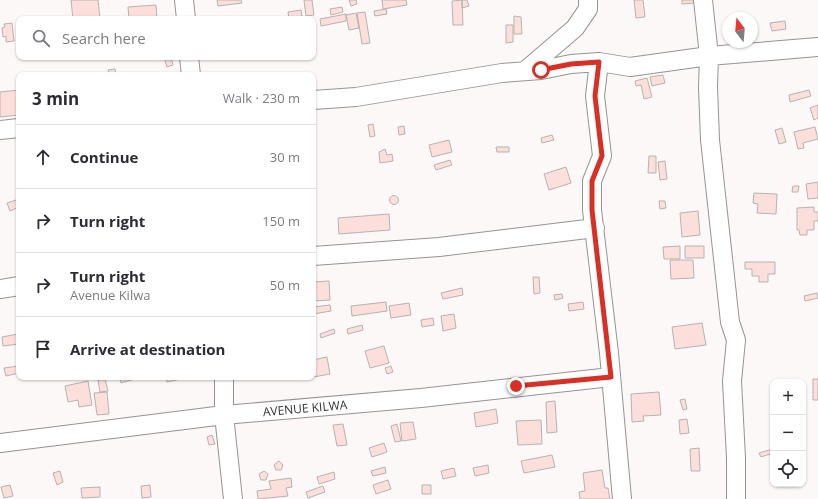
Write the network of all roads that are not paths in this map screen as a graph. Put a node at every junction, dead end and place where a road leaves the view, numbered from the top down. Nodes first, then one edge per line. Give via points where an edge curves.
1 (184, 0) edge
2 (588, 0) edge
3 (703, 0) edge
4 (186, 16) edge
5 (818, 47) edge
6 (709, 56) junction
7 (189, 60) edge
8 (599, 62) junction
9 (526, 70) junction
10 (191, 72) edge
11 (316, 100) edge
12 (16, 128) edge
13 (0, 130) edge
14 (595, 228) junction
15 (316, 256) edge
16 (16, 286) edge
17 (0, 289) edge
18 (611, 377) junction
19 (224, 380) edge
20 (224, 415) junction
21 (0, 443) edge
22 (233, 499) edge
23 (622, 499) edge
24 (736, 499) edge

1 - 4 street
2 - 9 street via 588,9 575,28
3 - 6 street
5 - 6 street
6 - 8 street via 630,67
6 - 24 street via 710,140 730,322 736,340 732,381
7 - 10 street
8 - 9 street
8 - 14 street via 595,96 602,156 592,181
9 - 11 street via 356,97
12 - 13 street
14 - 15 street via 440,247
14 - 18 street
16 - 17 street
18 - 20 street, AVENUE KILWA via 421,398
18 - 23 street
19 - 20 street
20 - 21 street, AVENUE KILWA
20 - 22 street

